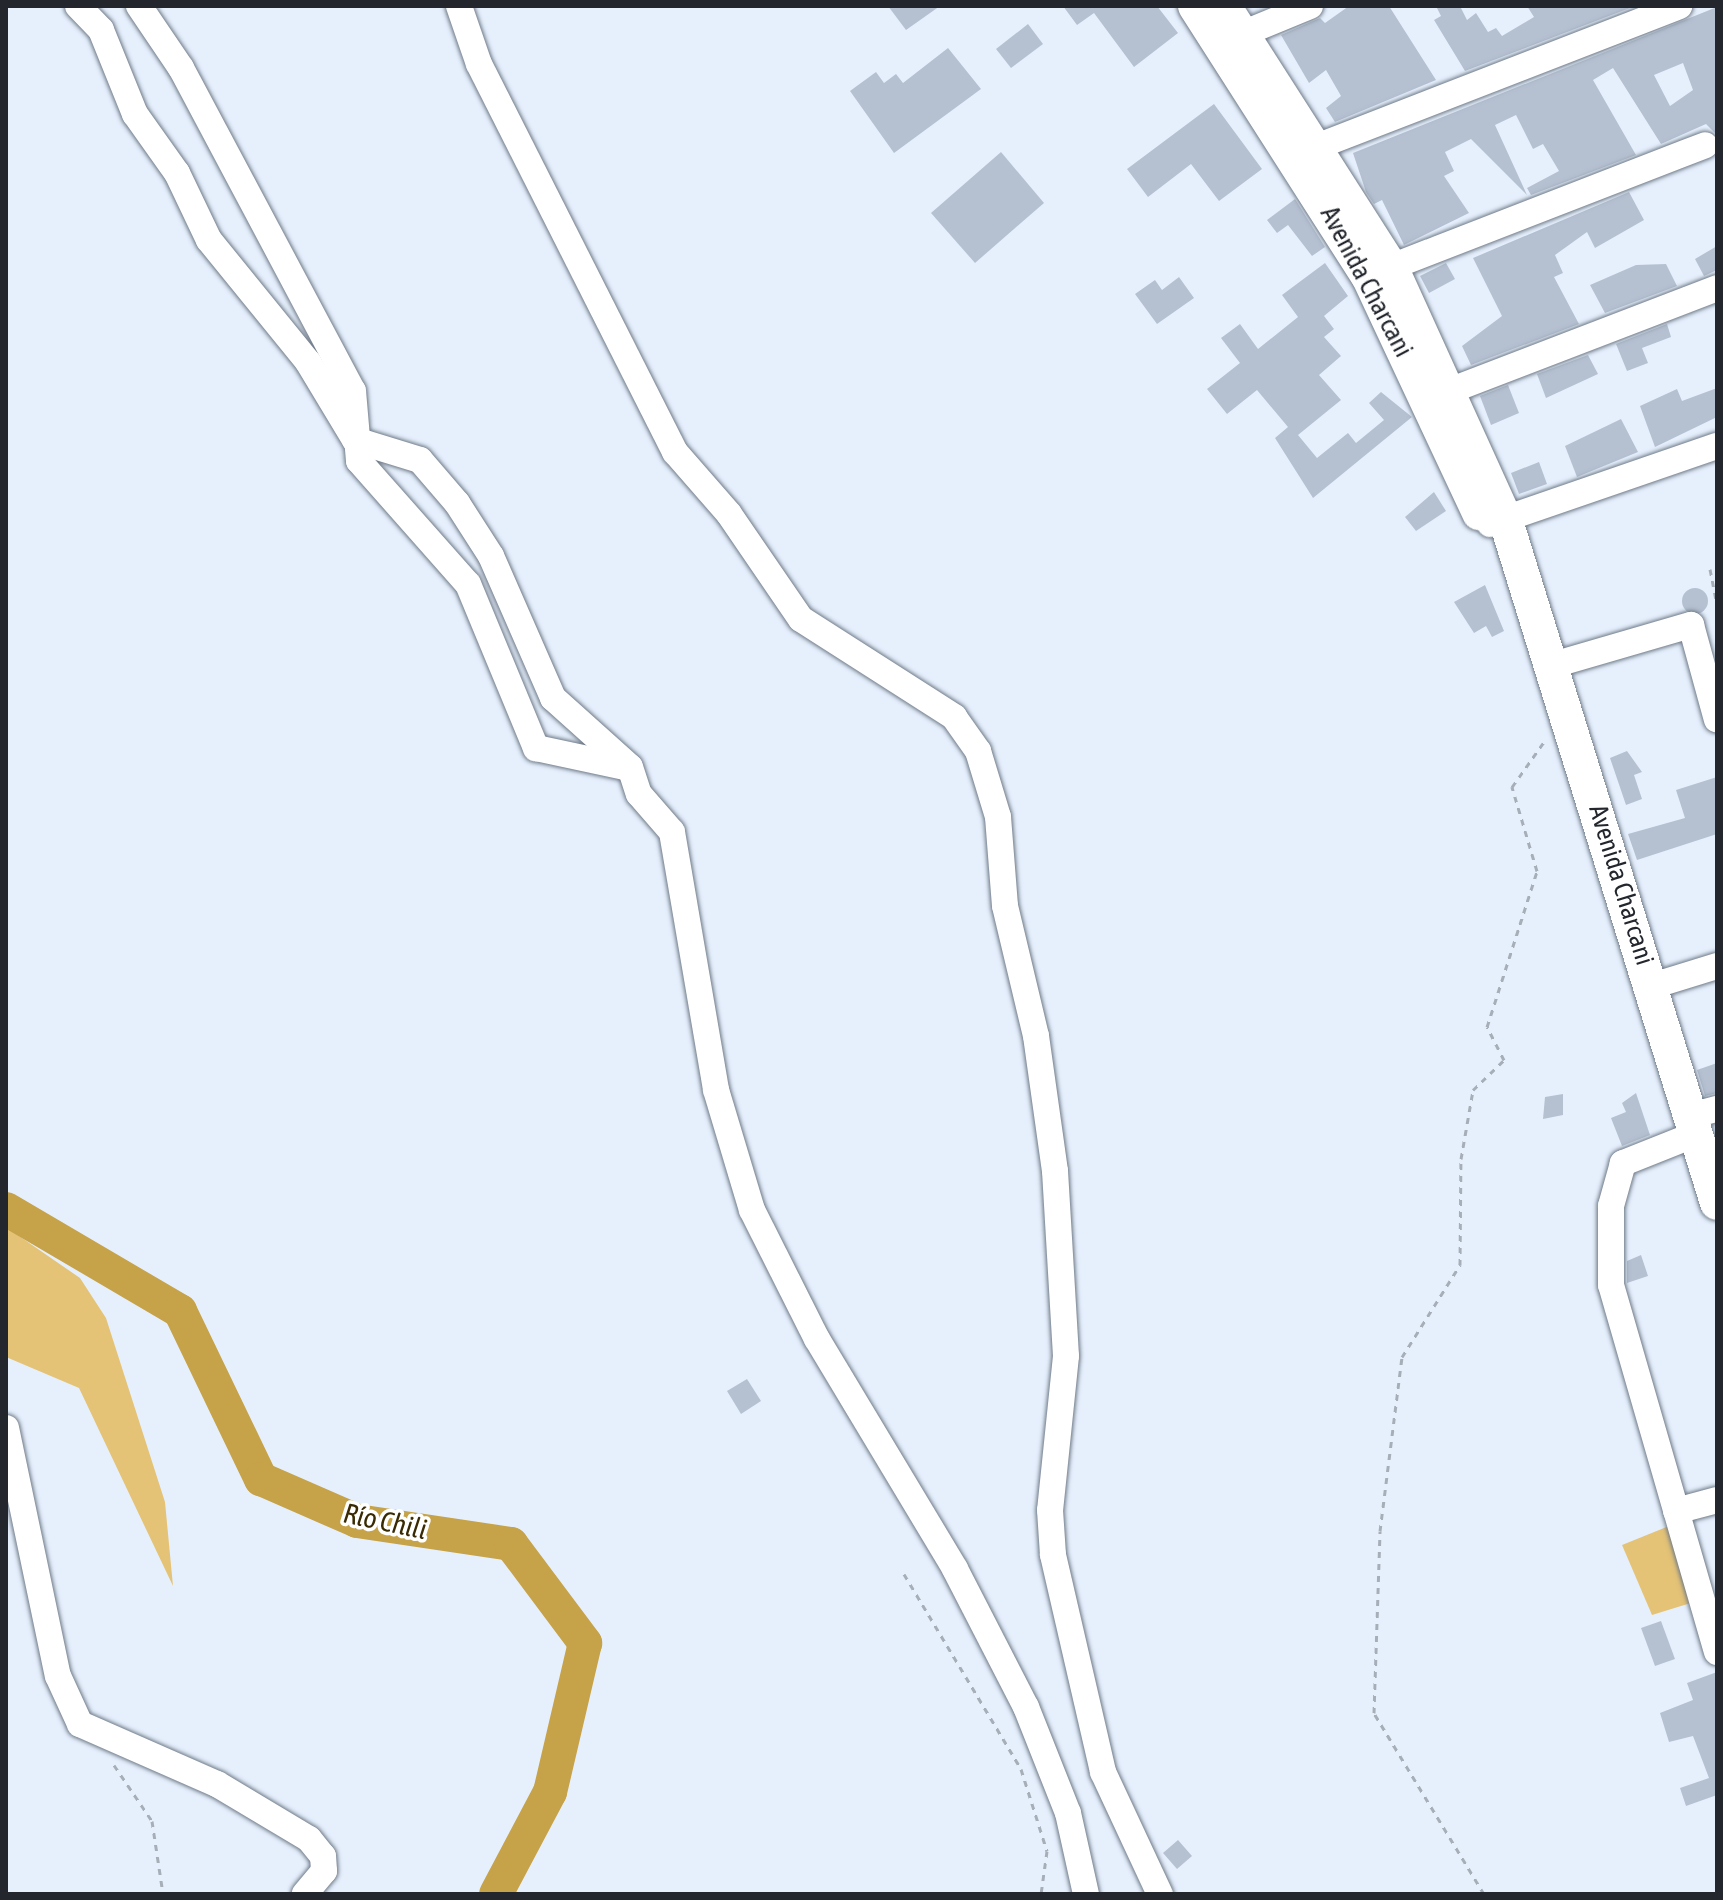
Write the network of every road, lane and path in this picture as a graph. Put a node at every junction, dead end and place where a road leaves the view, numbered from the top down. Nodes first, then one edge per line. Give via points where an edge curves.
1 (78, 6) edge
2 (139, 6) edge
3 (459, 6) edge
4 (1195, 6) edge
5 (1310, 6) edge
6 (1679, 6) edge
7 (1229, 27) edge
8 (1705, 145) dead end
9 (1307, 151) junction
10 (1379, 271) junction
11 (1717, 288) edge
12 (1439, 395) junction
13 (355, 440) junction
14 (1717, 446) edge
15 (1495, 522) junction
16 (1710, 569) dead end
17 (1717, 604) edge
18 (1553, 665) junction
19 (1567, 708) junction
20 (1717, 720) edge
21 (630, 767) junction
22 (1717, 966) edge
23 (1652, 986) junction
24 (1701, 1120) edge
25 (1717, 1203) edge
26 (6, 1428) edge
27 (1717, 1500) edge
28 (1676, 1511) junction
29 (904, 1574) dead end
30 (1717, 1652) edge
31 (90, 1729) junction
32 (163, 1894) edge
33 (305, 1894) edge
34 (1041, 1894) edge
35 (1086, 1894) edge
36 (1160, 1894) edge
37 (1484, 1894) edge

1 - 13 street via 101,30 135,114 177,173 209,240 322,380
2 - 13 street via 181,68 325,332 359,409
3 - 36 street via 479,64 675,452 729,514 801,619 954,717 978,751 998,817 1005,906 1039,1049 1055,1171 1066,1356 1050,1510 1053,1555 1103,1772
4 - 7 main road, Avenida Charcani
5 - 7 street
6 - 9 street
7 - 9 main road, Avenida Charcani
8 - 10 street
9 - 10 main road, Avenida Charcani
10 - 12 main road, Avenida Charcani
11 - 12 street
12 - 15 main road, Avenida Charcani
13 - 21 street via 403,451 437,478 491,556 553,698
13 - 21 street via 359,461 468,584 536,748
14 - 15 street
15 - 18 main road, Avenida Charcani
16 - 17 path
18 - 19 main road, Avenida Charcani
18 - 20 street via 1691,625
19 - 23 main road, Avenida Charcani
19 - 37 path via 1512,787 1537,871 1487,1027 1504,1060 1473,1090 1461,1159 1460,1265 1402,1357 1380,1531 1374,1713
21 - 35 street via 639,794 678,847 716,1090 752,1210 817,1339 955,1569 1026,1707 1068,1813
22 - 23 street
23 - 24 main road, Avenida Charcani
24 - 25 main road, Avenida Charcani
24 - 28 street via 1623,1163 1611,1206 1615,1316
26 - 31 street via 58,1676
27 - 28 street
28 - 30 street
29 - 34 path via 1021,1769 1047,1851
31 - 32 path via 152,1821
31 - 33 street via 217,1784 309,1839 323,1856 324,1871

